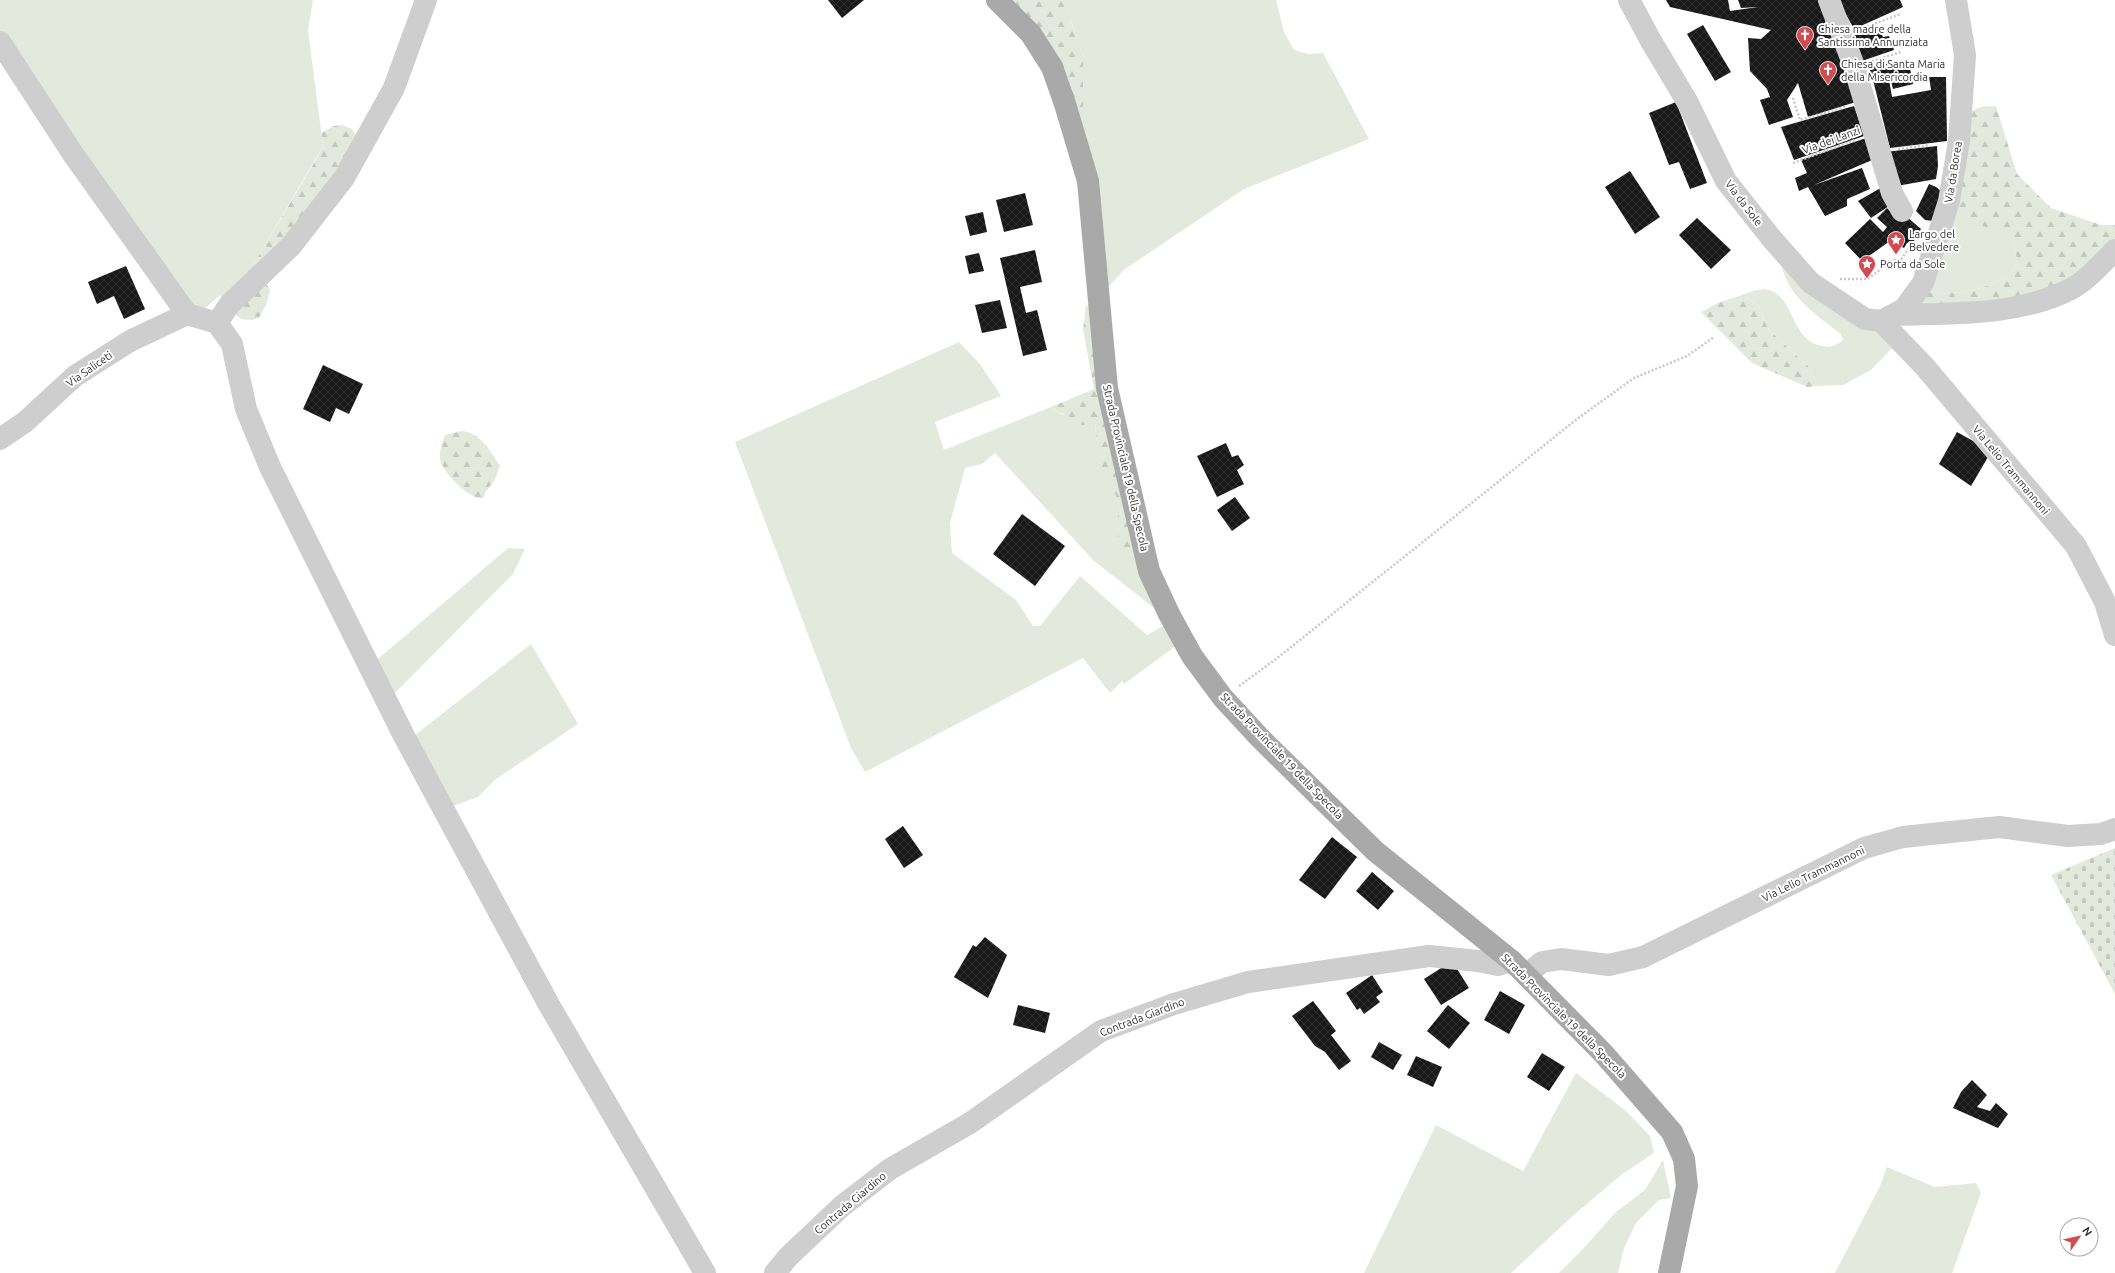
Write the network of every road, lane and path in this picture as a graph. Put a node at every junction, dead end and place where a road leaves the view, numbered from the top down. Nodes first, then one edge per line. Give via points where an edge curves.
1 (426, 0) edge
2 (997, 0) edge
3 (1629, 0) edge
4 (1829, 0) edge
5 (1956, 0) edge
6 (1901, 14) dead end
7 (1842, 36) junction
8 (0, 42) edge
9 (1901, 52) dead end
10 (1854, 66) junction
11 (1793, 98) dead end
12 (1865, 102) junction
13 (1877, 143) junction
14 (1929, 145) dead end
15 (1793, 163) dead end
16 (1902, 210) dead end
17 (2115, 250) edge
18 (1900, 261) dead end
19 (1873, 273) dead end
20 (187, 314) junction
21 (1888, 318) junction
22 (217, 323) junction
23 (1714, 337) dead end
24 (0, 439) edge
25 (2115, 635) edge
26 (1223, 698) junction
27 (2115, 829) edge
28 (1519, 968) junction
29 (705, 1273) edge
30 (775, 1273) edge
31 (1669, 1273) edge

1 - 22 street via 394,88 344,178 291,246 229,305
2 - 26 main road, Strada Provinciale 19 della Specola via 1031,34 1052,67 1065,104 1088,181 1107,388 1150,571 1169,614 1192,656
3 - 21 street, Via da Sole via 1650,41 1688,103 1726,181 1772,239 1811,282 1865,319
4 - 7 street
5 - 21 street, Via da Borea via 1965,55 1958,141 1949,201 1923,283 1904,309
6 - 7 path
7 - 10 street
8 - 20 street via 73,154
9 - 10 path
10 - 12 street
11 - 12 path via 1800,120
12 - 13 street
13 - 14 path, Via dei Lanzi
13 - 15 path, Via dei Lanzi
13 - 16 street via 1892,193
17 - 21 street, Via da Sole via 2088,277 2070,289 2040,302 2001,309
18 - 19 path via 1894,260
20 - 22 street
20 - 24 street, Via Saliceti via 130,341 75,376 25,422
21 - 25 street, Via Lelio Trammannoni via 1925,367 2076,546 2105,602
22 - 29 street via 232,344 246,409 270,467 404,736 548,1003
23 - 26 path via 1687,356 1634,378 1577,419 1276,659
26 - 28 main road, Strada Provinciale 19 della Specola via 1375,851
27 - 28 street, Via Lelio Trammannoni via 2101,834 2068,836 1999,826 1903,837 1864,848 1643,957 1609,965 1560,959
28 - 30 street, Contrada Giardino via 1430,956 1248,982 1174,1004 1100,1031 970,1123 890,1169 842,1206 788,1257
28 - 31 main road, Strada Provinciale 19 della Specola via 1603,1053 1672,1132 1684,1159 1687,1186

